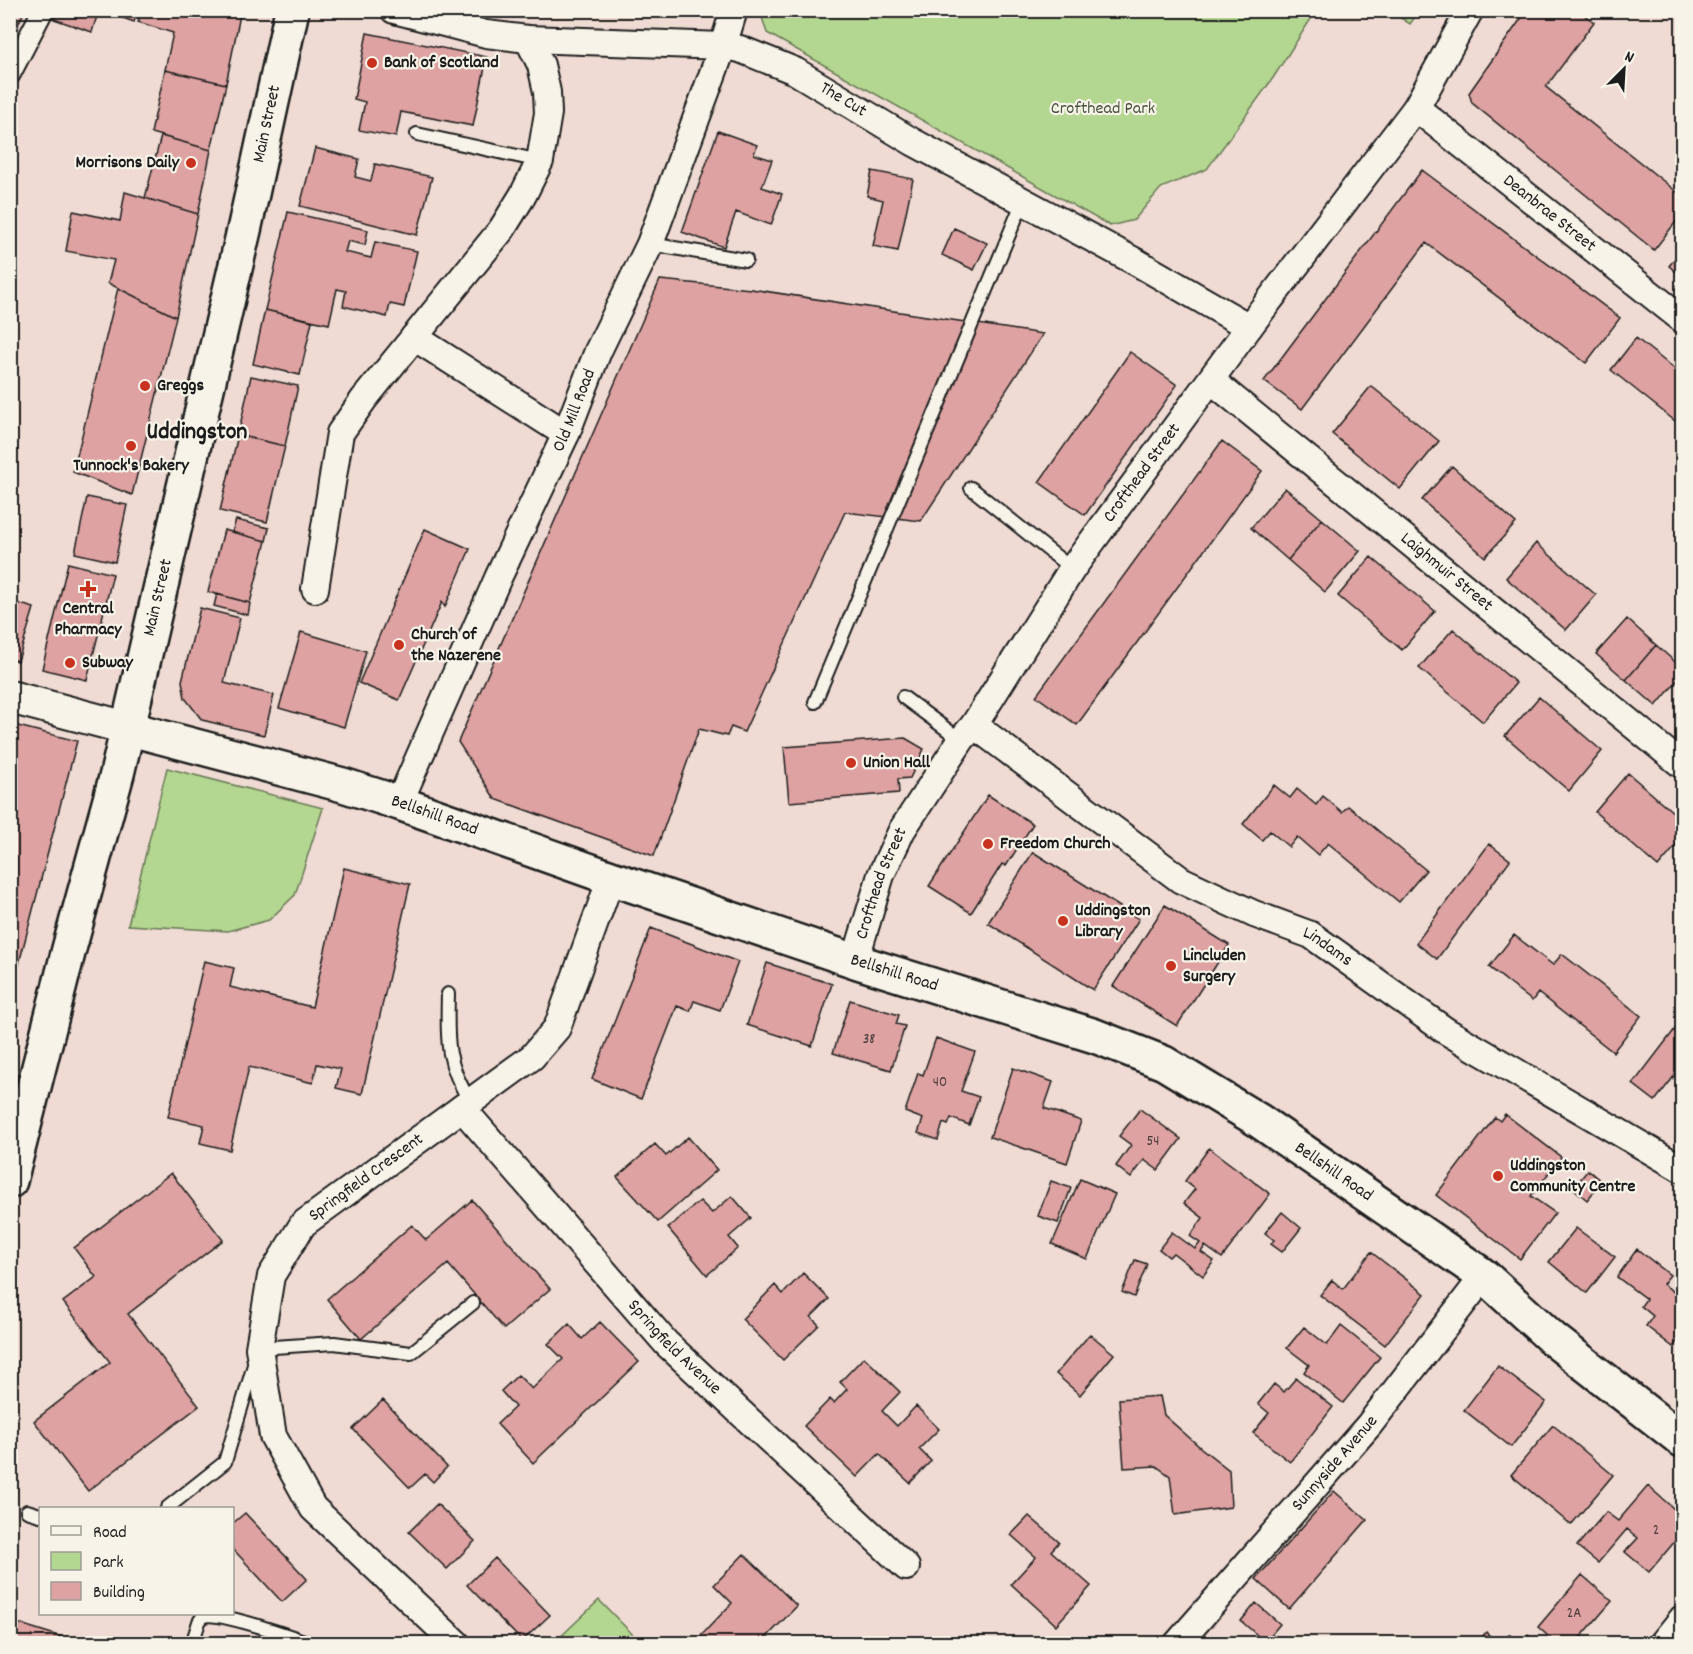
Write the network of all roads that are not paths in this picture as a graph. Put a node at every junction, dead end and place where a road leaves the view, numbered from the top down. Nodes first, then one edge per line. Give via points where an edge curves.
1 (44, 10) edge
2 (292, 10) edge
3 (394, 10) edge
4 (734, 10) edge
5 (1470, 10) edge
6 (528, 39) junction
7 (723, 46) junction
8 (10, 74) edge
9 (1416, 108) junction
10 (417, 134) dead end
11 (540, 161) junction
12 (1023, 201) junction
13 (650, 244) junction
14 (746, 260) dead end
15 (1683, 319) edge
16 (1249, 327) junction
17 (414, 337) junction
18 (1211, 381) junction
19 (566, 434) junction
20 (971, 488) dead end
21 (1072, 569) junction
22 (315, 589) dead end
23 (10, 697) edge
24 (903, 697) dead end
25 (815, 702) dead end
26 (127, 728) junction
27 (967, 732) junction
28 (1683, 765) edge
29 (399, 803) junction
30 (611, 878) junction
31 (855, 961) junction
32 (448, 994) dead end
33 (467, 1105) junction
34 (1683, 1169) edge
35 (10, 1181) edge
36 (1484, 1276) junction
37 (473, 1303) dead end
38 (259, 1348) junction
39 (1683, 1440) edge
40 (169, 1507) edge
41 (27, 1511) dead end
42 (39, 1515) edge
43 (906, 1567) dead end
44 (1683, 1619) edge
45 (192, 1644) edge
46 (313, 1644) edge
47 (457, 1644) edge
48 (1177, 1644) edge
49 (1662, 1644) edge

1 - 8 street
2 - 26 main road, Main Street
3 - 6 street, The Cut via 486,34
4 - 7 street, Old Mill Road
5 - 9 street, Crofthead Street
6 - 7 street, The Cut
6 - 11 street via 541,65 547,92 548,113
7 - 12 street, The Cut via 795,71 913,142
7 - 13 street, Old Mill Road
9 - 15 street, Deanbrae Street
9 - 16 street, Crofthead Street
10 - 11 lane
11 - 17 street via 502,229
12 - 16 street, The Cut
12 - 25 lane
13 - 14 lane
13 - 19 street, Old Mill Road via 598,351
16 - 18 street, Crofthead Street
17 - 19 street
17 - 22 street via 340,433
18 - 21 street, Crofthead Street
18 - 28 street, Laighmuir Street
19 - 29 street, Old Mill Road
20 - 21 lane
21 - 27 street, Crofthead Street
23 - 26 street, Bellshill Road
24 - 27 lane
26 - 29 main road, Bellshill Road
26 - 35 main road, Main Street
27 - 31 street, Crofthead Street via 902,830 881,875
27 - 34 street, Lindams via 1181,880 1311,935 1446,1032
29 - 30 main road, Bellshill Road
30 - 31 main road, Bellshill Road
30 - 33 street, Springfield Crescent via 557,1028 532,1057
31 - 36 main road, Bellshill Road via 1095,1036 1164,1063 1258,1120
32 - 33 lane via 449,1053
33 - 38 street, Springfield Crescent via 303,1224 271,1276
33 - 43 street, Springfield Avenue via 666,1343
36 - 39 main road, Bellshill Road via 1553,1339
36 - 48 street, Sunnyside Avenue via 1369,1425
37 - 38 lane via 411,1353 334,1343
38 - 40 lane via 225,1462
38 - 47 street, Springfield Crescent via 273,1436 313,1508
41 - 42 lane
44 - 49 street
45 - 46 lane via 199,1622 208,1615

